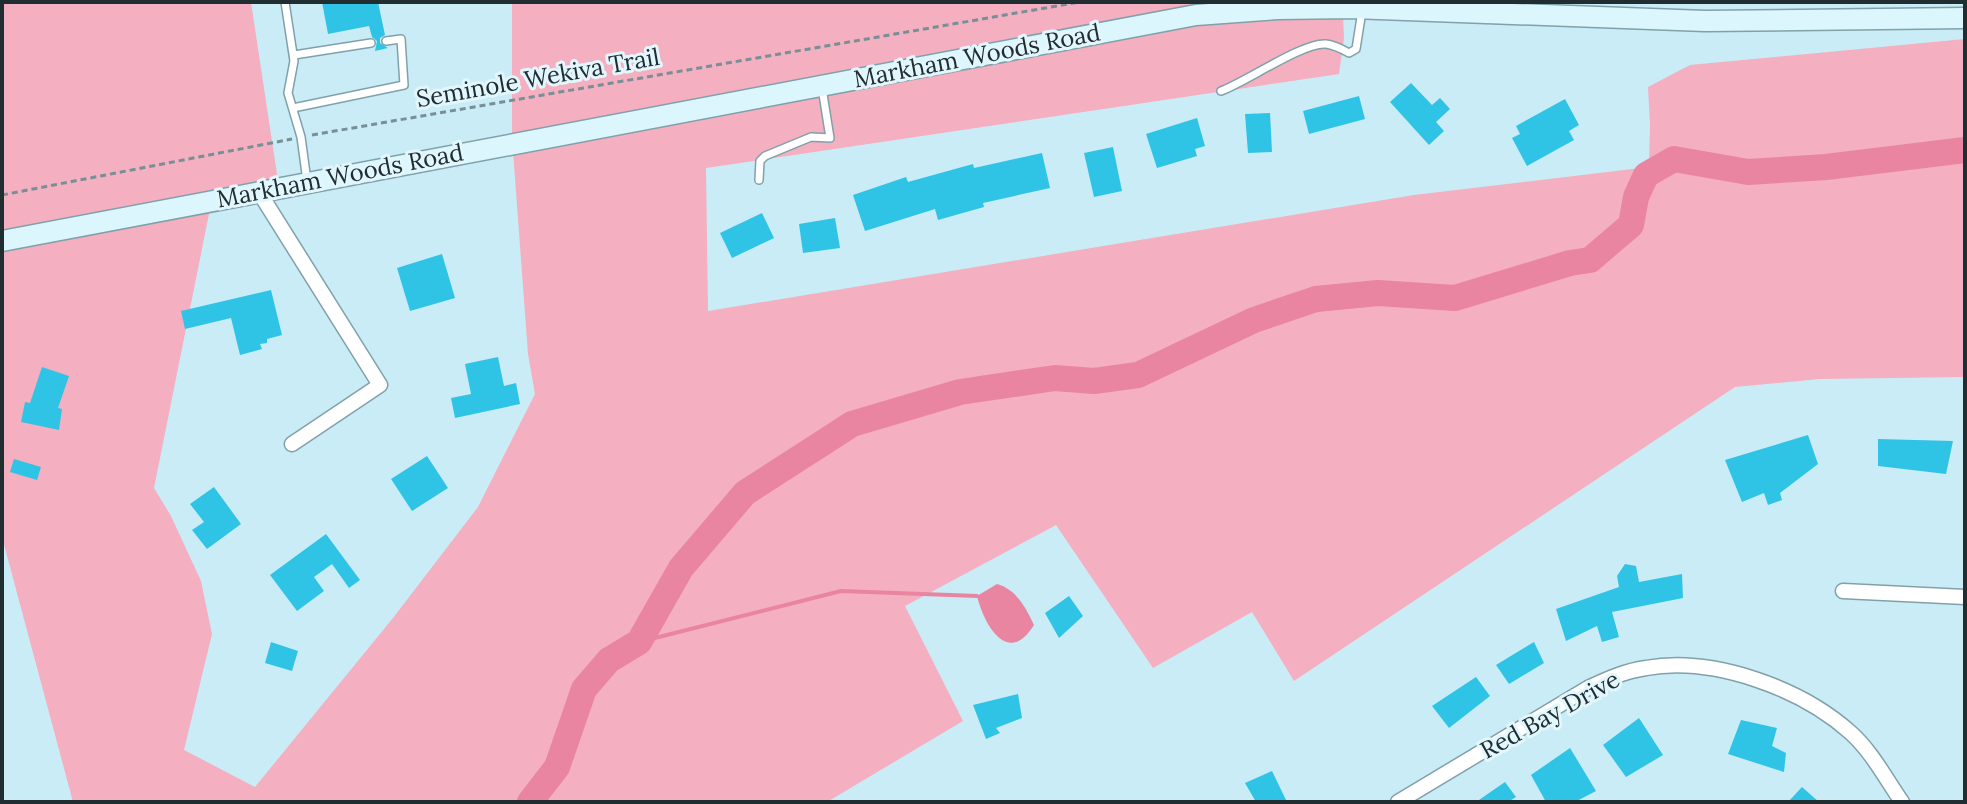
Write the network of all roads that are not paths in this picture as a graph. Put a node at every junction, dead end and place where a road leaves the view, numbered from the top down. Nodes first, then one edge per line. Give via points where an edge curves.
1 (285, 2) edge
2 (1363, 9) junction
3 (1965, 18) edge
4 (386, 41) dead end
5 (371, 43) dead end
6 (294, 55) junction
7 (821, 85) junction
8 (1221, 91) dead end
9 (293, 108) junction
10 (759, 180) dead end
11 (307, 183) junction
12 (259, 192) junction
13 (2, 241) edge
14 (292, 444) dead end
15 (1843, 591) dead end
16 (1965, 597) edge
17 (1398, 802) edge
18 (1902, 802) edge

1 - 6 lane
2 - 3 main road, Markham Woods Road via 1705,21
2 - 7 main road, Markham Woods Road via 1196,15
2 - 8 lane via 1356,49 1349,53 1324,43 1312,45
4 - 9 lane via 401,39 404,85
5 - 6 lane
6 - 9 lane via 288,93
7 - 10 lane via 830,138 811,137 765,156
7 - 11 main road, Markham Woods Road
9 - 11 lane
11 - 12 main road, Markham Woods Road
12 - 13 main road, Markham Woods Road
12 - 14 street via 380,385
15 - 16 street
17 - 18 street, Red Bay Drive via 1588,688 1668,665 1745,676 1822,712 1851,733

